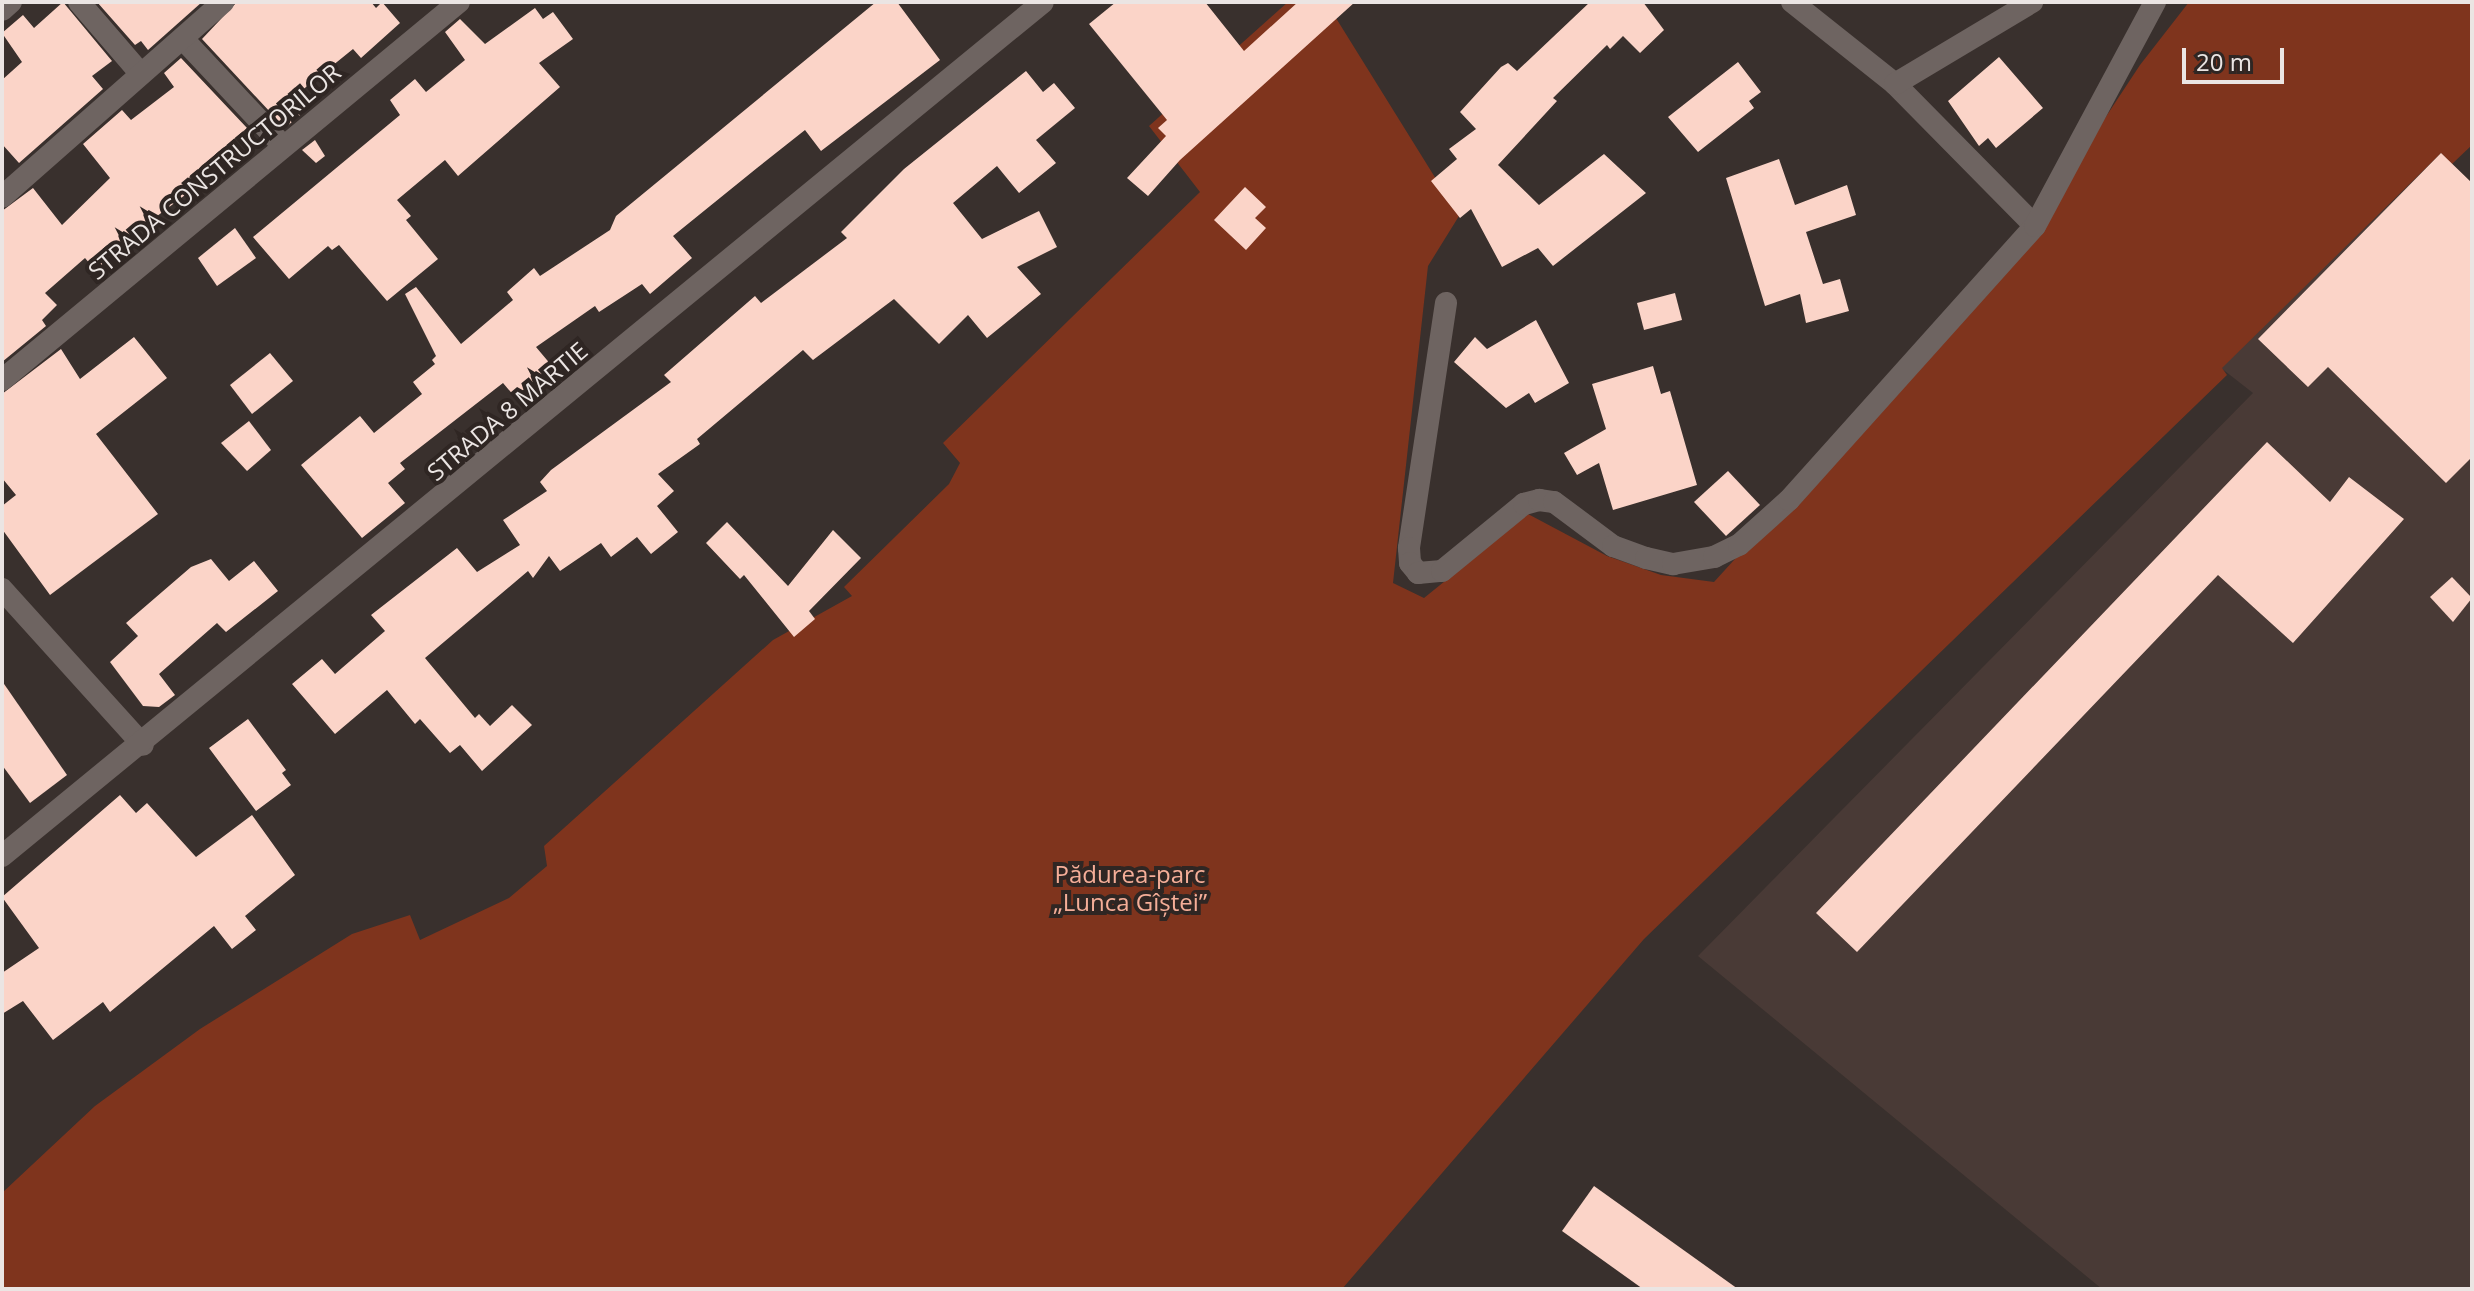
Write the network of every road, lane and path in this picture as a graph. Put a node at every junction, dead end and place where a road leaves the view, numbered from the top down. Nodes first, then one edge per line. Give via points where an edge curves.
1 (11, 2) edge
2 (79, 2) edge
3 (223, 2) edge
4 (459, 2) edge
5 (1043, 2) edge
6 (1792, 2) edge
7 (2032, 2) edge
8 (2155, 2) edge
9 (2, 10) edge
10 (183, 39) junction
11 (141, 74) junction
12 (1895, 84) junction
13 (283, 146) junction
14 (2, 197) edge
15 (2035, 226) junction
16 (1446, 303) dead end
17 (2, 380) edge
18 (2, 589) edge
19 (143, 745) junction
20 (2, 856) edge

1 - 9 street
2 - 11 street
3 - 10 street
4 - 13 street, STRADA CONSTRUCTORILOR
5 - 19 street, STRADA 8 MARTIE
6 - 12 street
7 - 12 street
8 - 15 street
10 - 11 street
10 - 13 street
11 - 14 street
12 - 15 street
13 - 17 street, STRADA CONSTRUCTORILOR
15 - 16 street via 1763,526 1739,545 1697,562 1673,564 1613,546 1575,514 1539,500 1524,504 1442,571 1418,573 1410,563 1409,548
18 - 19 street
19 - 20 street, STRADA 8 MARTIE

